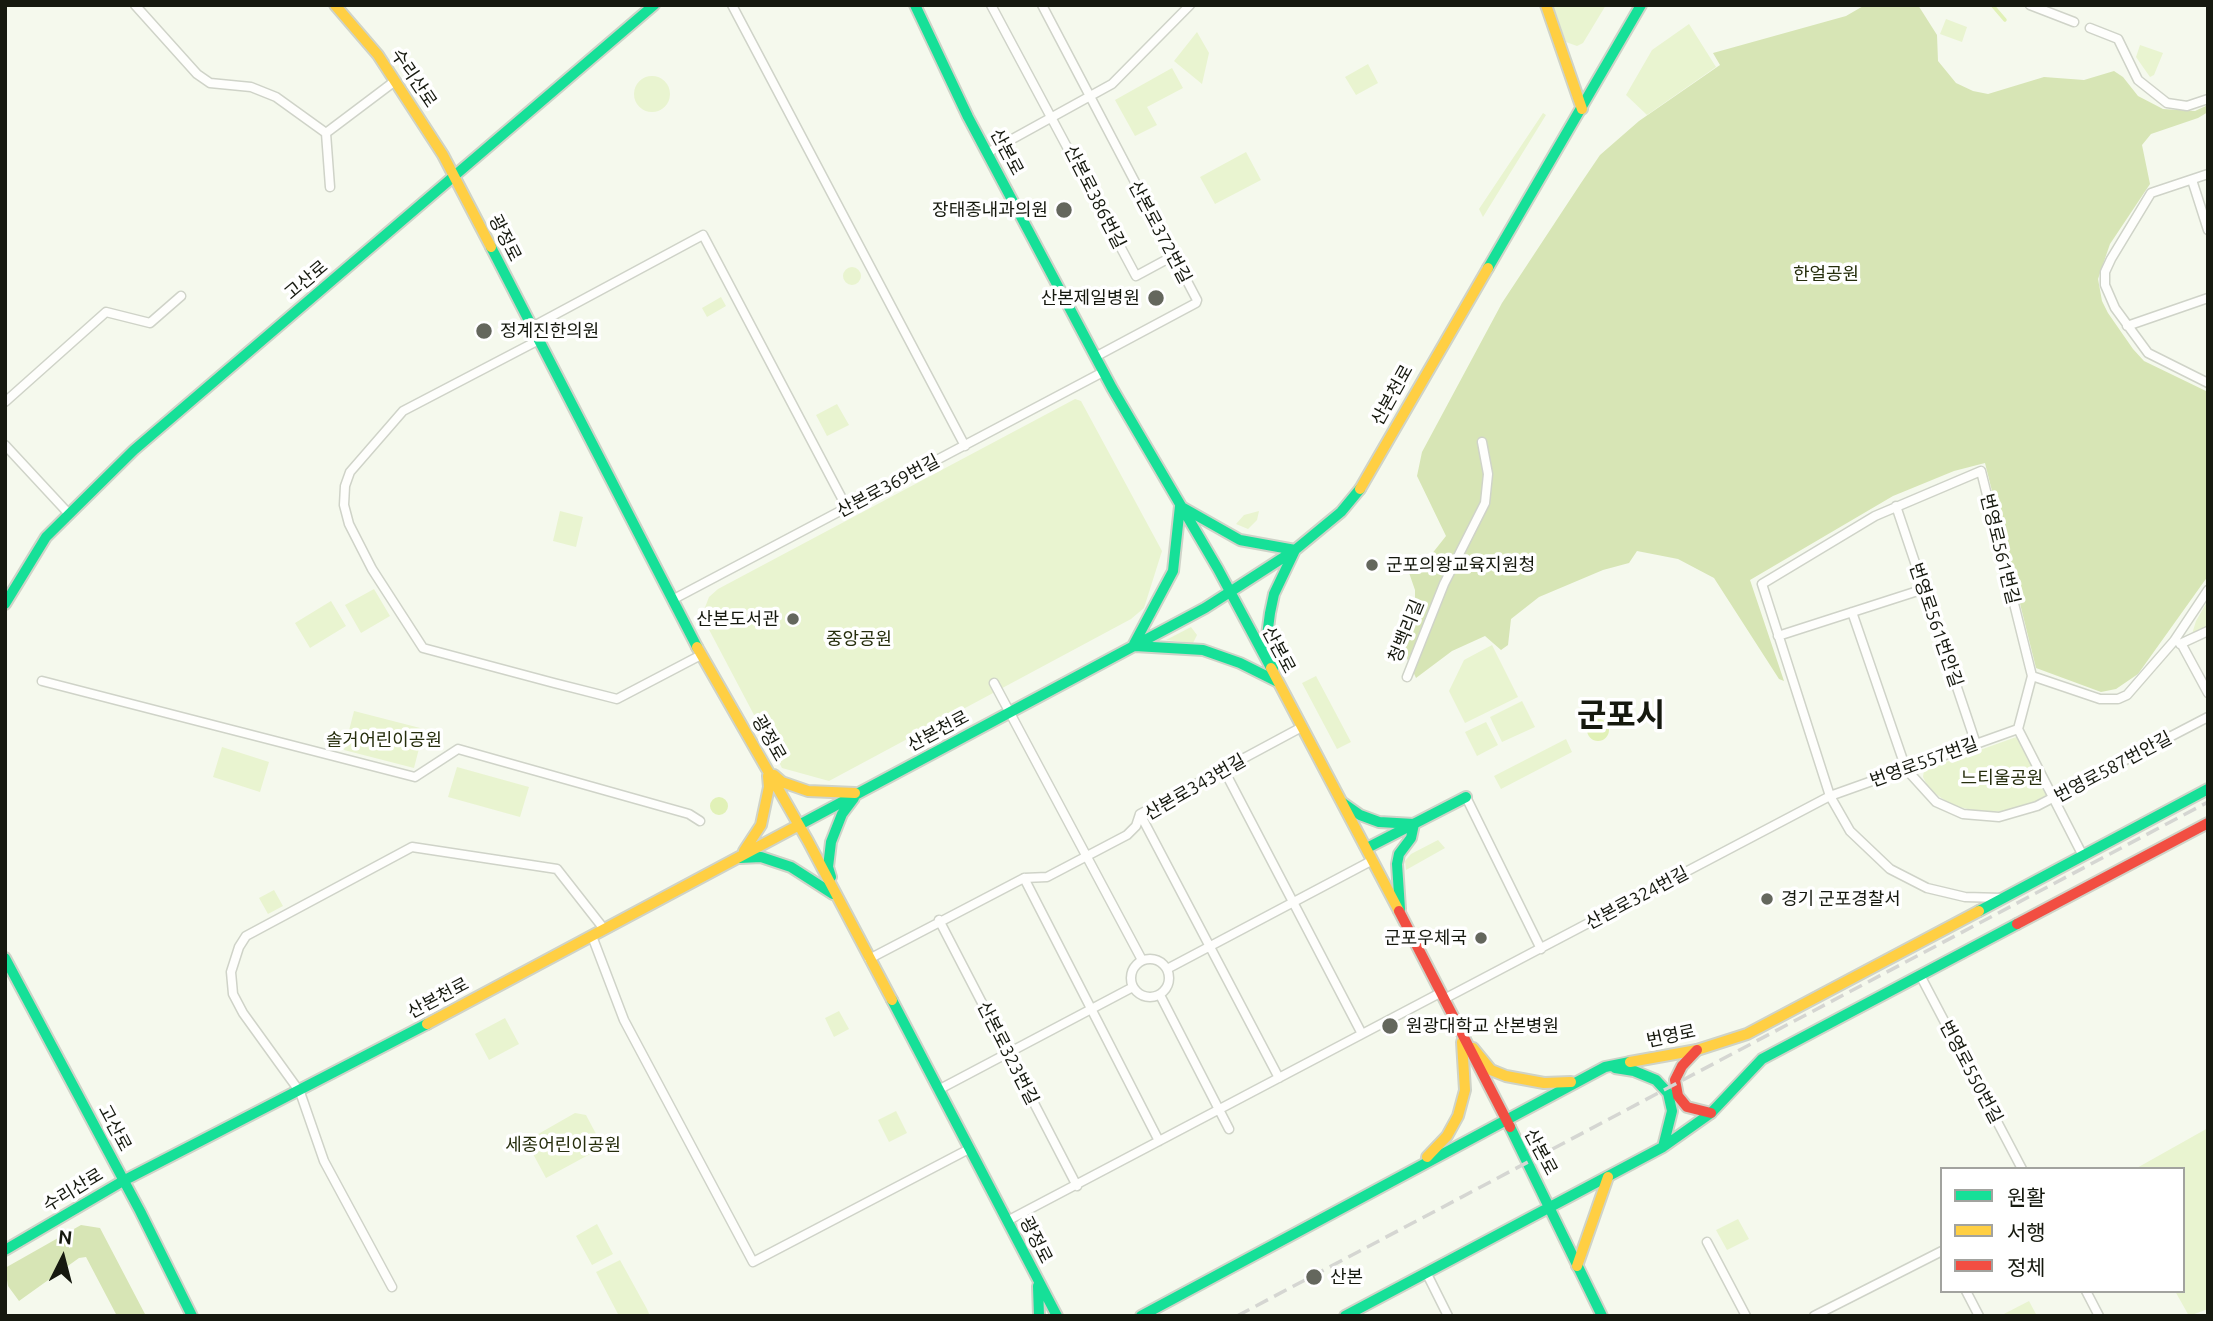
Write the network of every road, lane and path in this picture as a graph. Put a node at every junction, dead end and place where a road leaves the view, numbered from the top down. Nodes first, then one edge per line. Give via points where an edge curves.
1 (135, 5) edge
2 (335, 5) edge
3 (654, 5) edge
4 (732, 5) edge
5 (915, 5) edge
6 (991, 5) edge
7 (1042, 5) edge
8 (1190, 5) edge
9 (1546, 5) edge
10 (1641, 5) edge
11 (2030, 5) edge
12 (2074, 22) dead end
13 (2090, 28) dead end
14 (395, 81) junction
15 (1090, 96) junction
16 (2208, 99) edge
17 (1582, 109) junction
18 (1054, 118) junction
19 (326, 133) junction
20 (987, 153) junction
21 (2208, 174) edge
22 (454, 177) junction
23 (2192, 180) junction
24 (330, 187) dead end
25 (2208, 230) edge
26 (1172, 256) junction
27 (181, 296) dead end
28 (2208, 299) edge
29 (2127, 326) junction
30 (530, 328) junction
31 (537, 341) junction
32 (1096, 358) junction
33 (1103, 372) junction
34 (2208, 383) edge
35 (5, 402) edge
36 (1482, 442) dead end
37 (5, 445) edge
38 (965, 446) junction
39 (1180, 506) junction
40 (1896, 506) junction
41 (847, 508) junction
42 (69, 514) junction
43 (1294, 550) junction
44 (1924, 589) junction
45 (2208, 590) edge
46 (1231, 593) junction
47 (673, 600) junction
48 (5, 604) edge
49 (1852, 612) junction
50 (2208, 631) edge
51 (1778, 636) junction
52 (2178, 643) junction
53 (1132, 646) junction
54 (701, 655) junction
55 (2032, 676) junction
56 (1407, 677) dead end
57 (42, 681) dead end
58 (1276, 681) junction
59 (995, 683) dead end
60 (2208, 693) edge
61 (1009, 712) junction
62 (2208, 717) edge
63 (1300, 728) junction
64 (2018, 729) junction
65 (1976, 744) junction
66 (1906, 769) junction
67 (767, 770) junction
68 (1224, 770) junction
69 (2208, 789) edge
70 (858, 793) junction
71 (1830, 796) junction
72 (1466, 797) joint
73 (2054, 799) junction
74 (1341, 801) junction
75 (1140, 814) junction
76 (700, 821) dead end
77 (2208, 823) edge
78 (1414, 824) junction
79 (798, 825) junction
80 (1367, 848) junction
81 (1087, 856) junction
82 (2083, 856) junction
83 (738, 858) junction
84 (1373, 860) junction
85 (1024, 878) junction
86 (837, 897) junction
87 (2005, 898) junction
88 (1293, 902) junction
89 (1401, 915) junction
90 (939, 920) junction
91 (604, 929) junction
92 (592, 936) junction
93 (1210, 946) junction
94 (1541, 949) junction
95 (5, 958) edge
96 (869, 959) junction
97 (1142, 960) junction
98 (1167, 969) junction
99 (1920, 975) junction
100 (1133, 987) junction
101 (1160, 995) junction
102 (1442, 996) junction
103 (1091, 1009) junction
104 (1362, 1034) junction
105 (1462, 1035) junction
106 (1697, 1050) junction
107 (1008, 1053) junction
108 (1605, 1067) junction
109 (1279, 1078) junction
110 (1580, 1080) junction
111 (938, 1090) junction
112 (300, 1092) junction
113 (1219, 1109) junction
114 (1711, 1113) junction
115 (1504, 1121) junction
116 (1229, 1129) dead end
117 (1159, 1141) junction
118 (1663, 1147) junction
119 (969, 1149) junction
120 (1419, 1166) junction
121 (2021, 1167) edge
122 (1608, 1177) junction
123 (122, 1181) junction
124 (1077, 1186) junction
125 (1550, 1206) junction
126 (1007, 1221) junction
127 (1707, 1242) dead end
128 (6, 1249) edge
129 (1940, 1252) edge
130 (1577, 1266) junction
131 (1426, 1272) junction
132 (1038, 1283) junction
133 (392, 1287) dead end
134 (1967, 1293) edge
135 (2087, 1293) edge
136 (192, 1316) edge
137 (1039, 1316) edge
138 (1057, 1316) edge
139 (1067, 1316) edge
140 (1141, 1316) edge
141 (1345, 1316) edge
142 (1448, 1316) edge
143 (1602, 1316) edge
144 (1746, 1316) edge
145 (1814, 1316) edge
146 (1979, 1316) edge
147 (2099, 1316) edge

1 - 19 street via 210,83 251,87 276,97
2 - 14 street, 수리산로
3 - 22 street, 고산로
4 - 38 street
5 - 20 street, 산본로
6 - 18 street, 산본로386번길
7 - 15 street
8 - 15 street via 1112,84
9 - 17 street
10 - 17 street, 산본천로
11 - 12 street
13 - 16 street via 2119,39 2138,80 2167,103 2188,106
14 - 19 street
14 - 22 street, 수리산로
15 - 18 street
15 - 26 street, 산본로372번길
17 - 43 street, 산본천로 via 1358,492
18 - 20 street
18 - 26 street, 산본로386번길 via 1136,276
19 - 24 street
20 - 32 street, 산본로
21 - 23 street
22 - 30 street, 광정로
22 - 42 street, 고산로 via 134,450
23 - 25 street
23 - 29 street via 2151,194 2105,271 2105,285
26 - 32 street, 산본로372번길 via 1196,303
27 - 35 street via 150,323 106,312
28 - 29 street
29 - 34 street via 2148,354
30 - 31 street, 광정로
30 - 41 street via 704,235
31 - 47 street, 광정로
31 - 54 street via 403,411 348,479 344,505 355,535 423,648 617,699
32 - 33 street, 산본로
33 - 38 street, 산본로369번길
33 - 39 street, 산본로
36 - 56 street, 청백리길 via 1489,474 1485,503 1444,584
37 - 42 street
38 - 41 street, 산본로369번길
39 - 43 street via 1240,540
39 - 46 street, 산본로
39 - 53 street via 1170,578
40 - 44 street, 번영로561번안길
40 - 51 street, 번영로561번길 via 1762,584
40 - 55 street, 번영로561번길 via 1981,471
41 - 47 street, 산본로369번길
42 - 48 street, 고산로 via 46,537
43 - 46 street, 산본천로
43 - 58 street via 1270,613 1267,636
44 - 49 street
44 - 65 street, 번영로561번안길
45 - 52 street
46 - 53 street, 산본천로
46 - 58 street, 산본로
47 - 54 street, 광정로
49 - 51 street
49 - 66 street, 번영로587번안길
50 - 52 street
51 - 71 street
52 - 55 street via 2135,689 2118,699 2099,699
52 - 60 street
53 - 58 street via 1203,650
53 - 61 street, 산본천로
54 - 67 street, 광정로
55 - 64 street, 번영로561번길
57 - 76 street via 415,777 458,749 678,810
58 - 63 street, 산본로
59 - 61 street
61 - 70 street, 산본천로
61 - 81 street
62 - 73 street, 번영로587번안길
63 - 68 street, 산본로343번길
63 - 74 street, 산본로
64 - 65 street, 번영로557번길
64 - 73 street
65 - 66 street, 번영로557번길
66 - 71 street, 번영로557번길
66 - 73 street, 번영로587번안길 via 1936,802 1963,814 1999,817
67 - 70 street via 782,782 808,791
67 - 79 street, 광정로
67 - 83 street via 769,787 761,825
68 - 75 street, 산본로343번길
68 - 88 street
69 - 82 street, 번영로
70 - 79 street, 산본천로
70 - 86 street via 842,814 831,842 828,867
71 - 87 street via 1861,845 1899,875 1947,894
71 - 94 street, 산본로324번길
72 - 78 street
72 - 94 street
73 - 82 street
74 - 78 street via 1379,822
74 - 80 street, 산본로
75 - 81 street, 산본로343번길 via 1127,835
75 - 93 street
77 - 99 street
78 - 80 street
78 - 89 street via 1397,864
79 - 83 street, 산본천로
79 - 86 street, 광정로
80 - 84 street, 산본로
81 - 85 street, 산본로343번길 via 1047,877
81 - 97 street
82 - 87 street, 번영로
83 - 86 street via 761,857 791,867
83 - 91 street, 산본천로
84 - 88 street
84 - 89 street, 산본로
85 - 90 street, 산본로343번길
85 - 103 street
86 - 96 street, 광정로
87 - 106 street, 번영로 via 1746,1034
88 - 93 street
88 - 104 street
89 - 102 street, 산본로
90 - 96 street, 산본로343번길
90 - 107 street, 산본로323번길
91 - 92 street, 산본천로
91 - 112 street via 558,869 412,847 355,877 246,936 233,960 230,984 237,1004
92 - 112 street, 산본천로
92 - 119 street via 624,1020 752,1262
93 - 98 street
93 - 109 street
94 - 102 street, 산본로324번길
95 - 123 street, 고산로
96 - 111 street, 광정로
97 - 98 street via 1156,959
97 - 100 street via 1131,972
98 - 101 street via 1168,984
99 - 114 street via 1762,1059
99 - 121 street, 번영로550번길
100 - 101 street via 1147,997
100 - 103 street
101 - 113 street
102 - 104 street
102 - 105 street, 산본로
103 - 107 street
103 - 117 street
104 - 109 street
105 - 110 street via 1491,1070 1506,1076 1544,1083
105 - 115 street, 산본로
105 - 120 street via 1465,1090 1458,1116 1447,1136
106 - 108 street, 번영로
106 - 114 street via 1675,1080 1678,1096 1687,1107
107 - 111 street
107 - 124 street, 산본로323번길
108 - 110 street, 번영로
108 - 118 street via 1633,1070 1656,1080 1668,1093 1672,1111
109 - 113 street
110 - 115 street, 번영로
111 - 119 street, 광정로
112 - 123 street, 산본천로
112 - 133 street via 324,1161
113 - 116 street
113 - 117 street
114 - 118 street
115 - 120 street, 번영로
115 - 125 street, 산본로
117 - 124 street
118 - 122 street
119 - 126 street, 광정로
120 - 140 street, 번영로
122 - 125 street
122 - 130 street
123 - 128 street, 수리산로
123 - 136 street, 고산로
124 - 126 street
125 - 130 street, 산본로
125 - 131 street
126 - 132 street, 광정로
127 - 144 street
129 - 145 street
130 - 143 street, 산본로
131 - 141 street
131 - 142 street
132 - 137 street
132 - 138 street, 광정로
132 - 139 street
134 - 146 street
135 - 147 street

